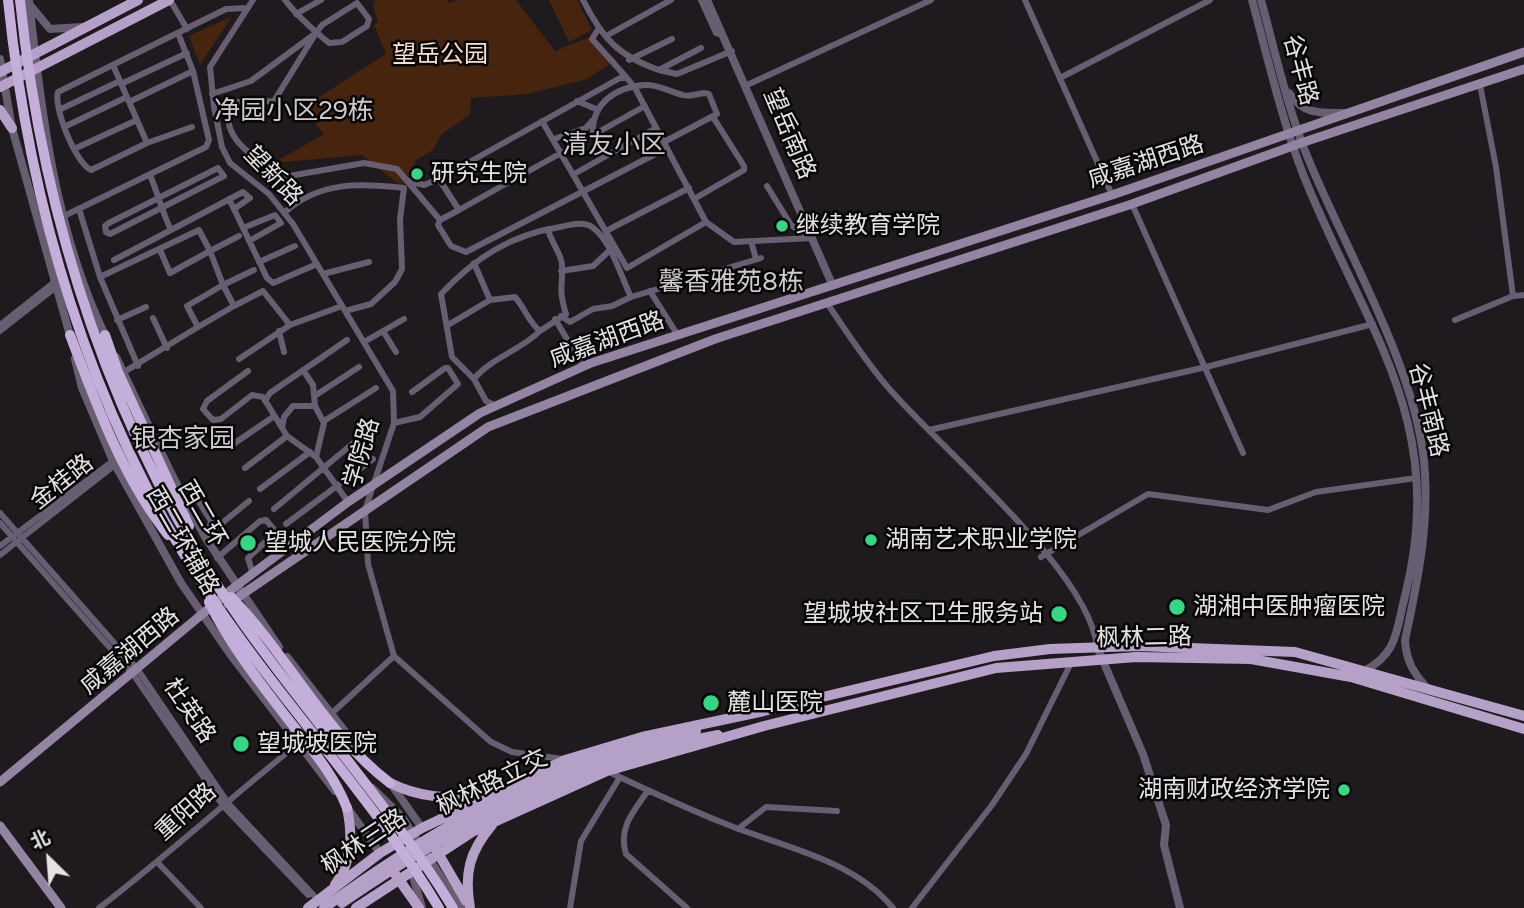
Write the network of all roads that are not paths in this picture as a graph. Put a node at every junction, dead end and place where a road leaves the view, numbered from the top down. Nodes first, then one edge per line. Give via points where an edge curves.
1 (8, 0) edge
2 (138, 0) edge
3 (169, 0) edge
4 (253, 0) edge
5 (285, 0) edge
6 (321, 0) edge
7 (583, 0) edge
8 (671, 0) edge
9 (701, 0) edge
10 (707, 0) edge
11 (931, 0) edge
12 (1025, 0) edge
13 (1210, 0) edge
14 (1252, 0) edge
15 (1261, 0) edge
16 (26, 1) edge
17 (247, 8) junction
18 (296, 14) junction
19 (89, 25) junction
20 (599, 28) junction
21 (187, 29) junction
22 (178, 33) junction
23 (316, 33) junction
24 (606, 36) junction
25 (724, 36) junction
26 (672, 39) dead end
27 (701, 48) dead end
28 (732, 51) junction
29 (1524, 52) edge
30 (36, 53) junction
31 (187, 53) junction
32 (0, 59) edge
33 (629, 60) junction
34 (113, 65) junction
35 (37, 66) junction
36 (1524, 69) edge
37 (659, 70) junction
38 (193, 71) junction
39 (1, 72) edge
40 (1060, 78) junction
41 (627, 79) junction
42 (121, 83) junction
43 (2, 85) edge
44 (747, 85) junction
45 (1284, 85) junction
46 (1480, 85) junction
47 (635, 88) junction
48 (212, 94) junction
49 (128, 100) junction
50 (577, 101) junction
51 (645, 106) junction
52 (596, 108) junction
53 (61, 109) junction
54 (0, 110) edge
55 (1354, 112) junction
56 (713, 117) junction
57 (136, 120) junction
58 (542, 121) junction
59 (592, 121) junction
60 (64, 127) junction
61 (192, 127) dead end
62 (12, 128) junction
63 (656, 128) junction
64 (1293, 134) junction
65 (593, 135) junction
66 (554, 139) junction
67 (147, 143) junction
68 (665, 145) junction
69 (1299, 146) junction
70 (74, 149) junction
71 (561, 153) junction
72 (574, 174) junction
73 (150, 175) junction
74 (439, 179) junction
75 (408, 181) junction
76 (767, 186) dead end
77 (689, 188) junction
78 (583, 190) junction
79 (1112, 195) junction
80 (160, 197) junction
81 (229, 199) junction
82 (694, 199) junction
83 (1132, 204) junction
84 (79, 209) junction
85 (161, 209) junction
86 (234, 209) junction
87 (459, 210) junction
88 (284, 214) junction
89 (64, 216) junction
90 (440, 220) junction
91 (706, 222) junction
92 (243, 228) junction
93 (548, 229) junction
94 (171, 230) junction
95 (607, 231) junction
96 (239, 236) dead end
97 (812, 238) junction
98 (249, 241) junction
99 (751, 241) junction
100 (295, 246) dead end
101 (160, 250) junction
102 (210, 251) junction
103 (609, 251) junction
104 (114, 260) dead end
105 (259, 262) junction
106 (369, 262) dead end
107 (474, 263) junction
108 (317, 264) junction
109 (254, 270) dead end
110 (561, 271) junction
111 (323, 274) junction
112 (100, 277) junction
113 (832, 284) junction
114 (223, 285) junction
115 (54, 286) junction
116 (650, 291) junction
117 (1524, 295) edge
118 (1513, 296) junction
119 (631, 297) junction
120 (490, 300) junction
121 (827, 303) junction
122 (234, 306) junction
123 (146, 307) dead end
124 (344, 309) junction
125 (558, 317) junction
126 (153, 318) dead end
127 (404, 318) dead end
128 (117, 320) junction
129 (1455, 320) dead end
130 (1374, 324) junction
131 (0, 325) edge
132 (290, 325) junction
133 (448, 325) junction
134 (198, 327) junction
135 (0, 331) edge
136 (279, 331) junction
137 (383, 331) junction
138 (540, 331) junction
139 (358, 332) joint
140 (677, 334) junction
141 (70, 335) junction
142 (105, 335) joint
143 (347, 340) dead end
144 (364, 342) junction
145 (167, 348) junction
146 (284, 352) dead end
147 (396, 352) dead end
148 (239, 359) dead end
149 (138, 366) junction
150 (583, 366) junction
151 (359, 367) dead end
152 (1206, 367) junction
153 (303, 370) junction
154 (248, 371) dead end
155 (121, 372) junction
156 (474, 379) junction
157 (376, 388) dead end
158 (412, 392) dead end
159 (316, 395) junction
160 (265, 401) junction
161 (315, 406) junction
162 (496, 406) junction
163 (273, 417) junction
164 (324, 421) junction
165 (394, 423) junction
166 (375, 425) dead end
167 (282, 428) junction
168 (929, 430) junction
169 (287, 436) junction
170 (232, 445) dead end
171 (1243, 453) dead end
172 (313, 454) junction
173 (373, 459) dead end
174 (114, 463) junction
175 (245, 468) dead end
176 (325, 468) junction
177 (1416, 478) junction
178 (373, 485) junction
179 (338, 487) junction
180 (260, 489) dead end
181 (192, 491) dead end
182 (249, 501) dead end
183 (348, 502) junction
184 (274, 509) dead end
185 (365, 510) junction
186 (0, 513) edge
187 (0, 523) edge
188 (286, 524) dead end
189 (205, 537) junction
190 (16, 538) junction
191 (0, 545) edge
192 (198, 550) junction
193 (0, 555) edge
194 (1044, 555) junction
195 (186, 557) junction
196 (217, 558) junction
197 (253, 575) junction
198 (201, 582) junction
199 (219, 584) junction
200 (239, 590) junction
201 (203, 618) junction
202 (1097, 648) junction
203 (394, 656) junction
204 (1101, 659) junction
205 (1072, 660) junction
206 (1364, 671) junction
207 (136, 673) junction
208 (1428, 689) junction
209 (764, 711) junction
210 (331, 714) junction
211 (1524, 716) edge
212 (764, 726) junction
213 (1524, 729) edge
214 (698, 735) junction
215 (300, 745) junction
216 (565, 760) junction
217 (607, 771) junction
218 (620, 777) junction
219 (390, 782) junction
220 (366, 783) junction
221 (0, 785) edge
222 (648, 792) junction
223 (484, 796) junction
224 (225, 804) junction
225 (347, 808) junction
226 (837, 811) dead end
227 (496, 820) junction
228 (0, 826) edge
229 (422, 828) junction
230 (738, 829) junction
231 (0, 833) edge
232 (438, 852) junction
233 (380, 853) junction
234 (403, 853) junction
235 (159, 866) junction
236 (398, 879) junction
237 (327, 893) junction
238 (316, 905) edge
239 (55, 908) edge
240 (61, 908) edge
241 (99, 908) edge
242 (105, 908) edge
243 (196, 908) edge
244 (201, 908) edge
245 (336, 908) edge
246 (355, 908) edge
247 (370, 908) edge
248 (420, 908) edge
249 (439, 908) edge
250 (453, 908) edge
251 (461, 908) edge
252 (470, 908) edge
253 (570, 908) edge
254 (687, 908) edge
255 (892, 908) edge
256 (912, 908) edge
257 (1180, 908) edge

1 - 195 highway, 西二环 via 32,159 64,282 116,420
2 - 19 main road
3 - 21 street
3 - 35 main road
4 - 17 street, 望新路
5 - 18 street
6 - 18 street
7 - 20 street
8 - 24 street
9 - 25 street via 716,33
10 - 25 street, 望岳南路
11 - 44 street
12 - 40 street
13 - 40 street
14 - 64 street, 谷丰路
15 - 45 street, 谷丰路
16 - 19 street via 50,29
16 - 30 street
16 - 192 highway, 西二环 via 30,86 45,166 82,300 118,397
17 - 21 street via 226,9
17 - 48 street, 望新路 via 210,67
18 - 23 street
19 - 30 main road
20 - 24 street
20 - 41 street via 592,39
21 - 22 street
22 - 31 street
22 - 34 street
23 - 23 street via 357,3 369,19 367,26 342,42 330,43
23 - 48 street via 251,81
23 - 75 street via 274,100 237,102 229,110 230,130 251,154 289,176 364,163 397,169
24 - 33 street
25 - 28 street, 望岳南路
26 - 33 street
27 - 37 street
28 - 37 street via 677,75
28 - 44 street, 望岳南路
29 - 55 main road, 咸嘉湖西路
30 - 35 street
30 - 39 main road
31 - 38 street
31 - 42 street
32 - 39 street, 西二环辅路
33 - 37 street
34 - 42 street
34 - 53 street via 58,92
35 - 43 main road
35 - 89 street
36 - 46 main road, 咸嘉湖西路
38 - 49 street
38 - 73 street via 209,140 206,147
39 - 43 street, 西二环辅路
40 - 79 street
41 - 47 street
41 - 50 street via 620,78
42 - 49 street
42 - 53 street
43 - 62 street, 西二环辅路
44 - 97 street, 望岳南路
45 - 55 street via 1308,112
45 - 64 street, 谷丰路
46 - 69 main road, 咸嘉湖西路
46 - 118 street
47 - 51 street
47 - 52 street via 607,97
47 - 56 street via 657,86 684,96 705,92 718,111
48 - 88 street, 望新路 via 222,148 230,163 269,194
49 - 57 street
49 - 60 street
50 - 52 street
50 - 58 street
51 - 63 street
51 - 65 street
52 - 59 street
53 - 60 street
54 - 62 main road
55 - 64 main road, 咸嘉湖西路
56 - 68 street
56 - 82 street via 744,170
57 - 67 street
57 - 70 street
58 - 66 street
58 - 74 street
59 - 65 street
59 - 66 street via 586,128
60 - 70 street
61 - 67 street
62 - 115 street, 西二环辅路
63 - 68 street
63 - 72 street
64 - 69 street, 谷丰路
64 - 79 main road, 咸嘉湖西路
65 - 71 street
66 - 71 street
67 - 70 street via 91,170
68 - 77 street
68 - 78 street
69 - 83 main road, 咸嘉湖西路
69 - 130 street, 谷丰南路
69 - 208 street, 谷丰南路 via 1398,364 1419,428 1425,533 1405,640 1406,655
71 - 72 street
71 - 87 street
72 - 78 street
73 - 80 street
73 - 84 street
74 - 75 street via 424,184
74 - 87 street
75 - 90 street
76 - 97 street via 791,225
77 - 82 street
77 - 95 street
78 - 90 street via 466,252 451,246 439,227
78 - 95 street
79 - 113 main road, 咸嘉湖西路
80 - 85 street
80 - 85 street via 104,229 110,234
80 - 85 street via 218,168 224,173
81 - 86 street
81 - 86 street via 243,192 250,198
81 - 94 street
82 - 91 street
83 - 121 main road, 咸嘉湖西路
83 - 152 street
84 - 89 street
84 - 112 street
85 - 94 street
86 - 92 street
87 - 90 street
88 - 108 street, 望新路
88 - 124 street via 336,186 404,188 402,270 371,303
89 - 142 street
91 - 95 street via 626,268
91 - 99 street via 734,242
92 - 98 street
92 - 98 street via 267,216 275,215 281,223
93 - 103 street via 580,223 592,227
93 - 107 street via 516,236
93 - 110 street
94 - 104 street
96 - 102 street
97 - 99 street
97 - 113 street, 望岳南路
98 - 105 street
99 - 116 street via 758,258
100 - 105 street
101 - 102 street via 199,230
101 - 102 street via 170,274
101 - 112 street
102 - 114 street
103 - 110 street via 593,266
103 - 119 street
105 - 108 street via 273,283
106 - 111 street
107 - 120 street
107 - 133 street via 441,294
108 - 111 street, 望新路
109 - 114 street
110 - 125 street via 559,291 566,314
111 - 124 street, 望新路
112 - 128 street
113 - 140 main road, 咸嘉湖西路
114 - 122 street
114 - 134 street via 187,306
115 - 131 street
115 - 135 street
115 - 141 street, 西二环辅路
116 - 119 street
116 - 140 street
117 - 118 street
118 - 129 street
119 - 125 street via 570,322
120 - 133 street
120 - 138 street via 515,297
121 - 168 street via 886,386
121 - 185 main road, 咸嘉湖西路 via 715,339 488,427
122 - 132 street via 264,291
122 - 134 street
123 - 128 street
124 - 132 street
124 - 139 street, 望新路
125 - 138 street
125 - 150 street
126 - 145 street
127 - 137 street
128 - 149 street
130 - 152 street
130 - 177 street, 谷丰南路 via 1410,429
132 - 136 street
133 - 156 street via 452,356
134 - 145 street
136 - 146 street
136 - 148 street
137 - 144 street
137 - 147 street
138 - 156 street
139 - 144 street, 学院路
140 - 150 main road, 咸嘉湖西路
141 - 174 street, 西二环辅路 via 82,388
141 - 195 highway via 137,486
142 - 155 highway
143 - 153 street
144 - 165 street, 学院路 via 393,391
145 - 149 street
149 - 155 street
150 - 162 main road, 咸嘉湖西路
151 - 159 street
152 - 168 street
152 - 171 street
153 - 159 street
153 - 160 street
154 - 160 street via 207,401 204,409 212,420 221,419 252,395
155 - 189 street, 西二环辅路
155 - 192 highway
156 - 162 street via 486,401
157 - 164 street
158 - 165 street via 445,368 458,384 420,417
159 - 161 street
160 - 163 street
161 - 164 street
161 - 167 street via 293,406
162 - 178 main road, 咸嘉湖西路
163 - 167 street
163 - 170 street
164 - 172 street
165 - 178 street, 学院路
166 - 176 street
167 - 169 street
168 - 194 street
169 - 172 street
169 - 175 street
172 - 176 street
172 - 180 street
173 - 179 street
174 - 190 street, 金桂路
174 - 201 street, 西二环辅路
176 - 179 street
176 - 184 street
177 - 194 street via 1316,492 1268,509 1148,494
177 - 206 street, 谷丰南路 via 1413,564 1393,647 1382,661
178 - 183 main road, 咸嘉湖西路
178 - 185 street, 学院路
179 - 183 street
179 - 188 street
181 - 189 street via 211,521
182 - 189 street
183 - 197 main road, 咸嘉湖西路
185 - 200 main road, 咸嘉湖西路
185 - 203 street via 369,564
186 - 190 street, 杜英路
187 - 190 street, 杜英路
189 - 196 street, 西二环辅路
190 - 191 street, 金桂路
190 - 193 street, 金桂路
190 - 207 street, 杜英路
192 - 199 highway, 西二环
194 - 202 street via 1062,572 1096,631
195 - 198 highway, 西二环
196 - 197 street via 266,520 276,533 248,558
196 - 200 street, 西二环辅路
197 - 200 main road, 咸嘉湖西路
198 - 225 highway via 224,632 329,770
198 - 234 highway, 西二环
199 - 219 highway via 259,627 355,753
199 - 220 highway, 西二环 via 280,674
200 - 201 main road, 咸嘉湖西路
200 - 210 street, 西二环辅路
201 - 207 main road, 咸嘉湖西路
201 - 215 street, 西二环辅路
202 - 204 street
202 - 206 main road, 枫林二路 via 1192,646 1295,652
202 - 209 main road, 枫林二路 via 994,656
203 - 210 street
203 - 216 street via 491,742 512,752
204 - 205 main road, 枫林二路
204 - 213 main road, 枫林二路 via 1251,659 1297,666 1351,677
204 - 257 street via 1143,754 1166,825 1164,845
205 - 212 main road, 枫林二路 via 996,668
205 - 256 street via 1026,754
206 - 208 main road, 枫林二路
207 - 221 main road, 咸嘉湖西路
207 - 224 street, 杜英路
208 - 211 main road, 枫林二路
209 - 214 main road, 枫林二路
209 - 216 main road, 枫林二路 via 653,734
210 - 219 street, 西二环辅路
212 - 214 main road, 枫林二路
212 - 217 main road, 枫林二路
214 - 238 main road, 枫林路立交 via 625,748 515,793
214 - 245 main road, 枫林路立交 via 617,760 524,797 452,834
215 - 224 street, 重阳路
215 - 225 street, 西二环辅路
216 - 223 main road, 枫林二路
217 - 218 street
217 - 227 main road, 枫林二路
218 - 222 street
218 - 253 street via 581,841
219 - 223 main road via 408,792 442,798
219 - 229 street, 西二环辅路
220 - 250 highway, 西二环
220 - 251 street via 402,817
222 - 230 street
222 - 254 street via 626,822 626,854
223 - 229 main road, 枫林三路
224 - 235 street, 重阳路
224 - 238 street, 杜英路
224 - 241 street, 重阳路
225 - 233 street, 西二环辅路
225 - 237 main road via 350,849 344,870
226 - 230 street via 766,807
227 - 232 main road, 枫林二路
227 - 252 main road via 471,856 466,881
228 - 240 main road
229 - 232 main road
229 - 233 main road, 枫林三路
230 - 255 street via 844,869 865,880
231 - 239 main road
232 - 236 main road, 枫林三路
232 - 252 main road
233 - 236 main road, 西二环辅路
233 - 237 main road, 枫林三路
234 - 248 street via 415,879
234 - 249 highway, 西二环
235 - 242 street, 重阳路
235 - 243 street, 重阳路
235 - 244 street, 重阳路
236 - 246 main road, 枫林三路
236 - 248 main road, 西二环辅路
237 - 238 main road, 枫林三路
246 - 247 street

